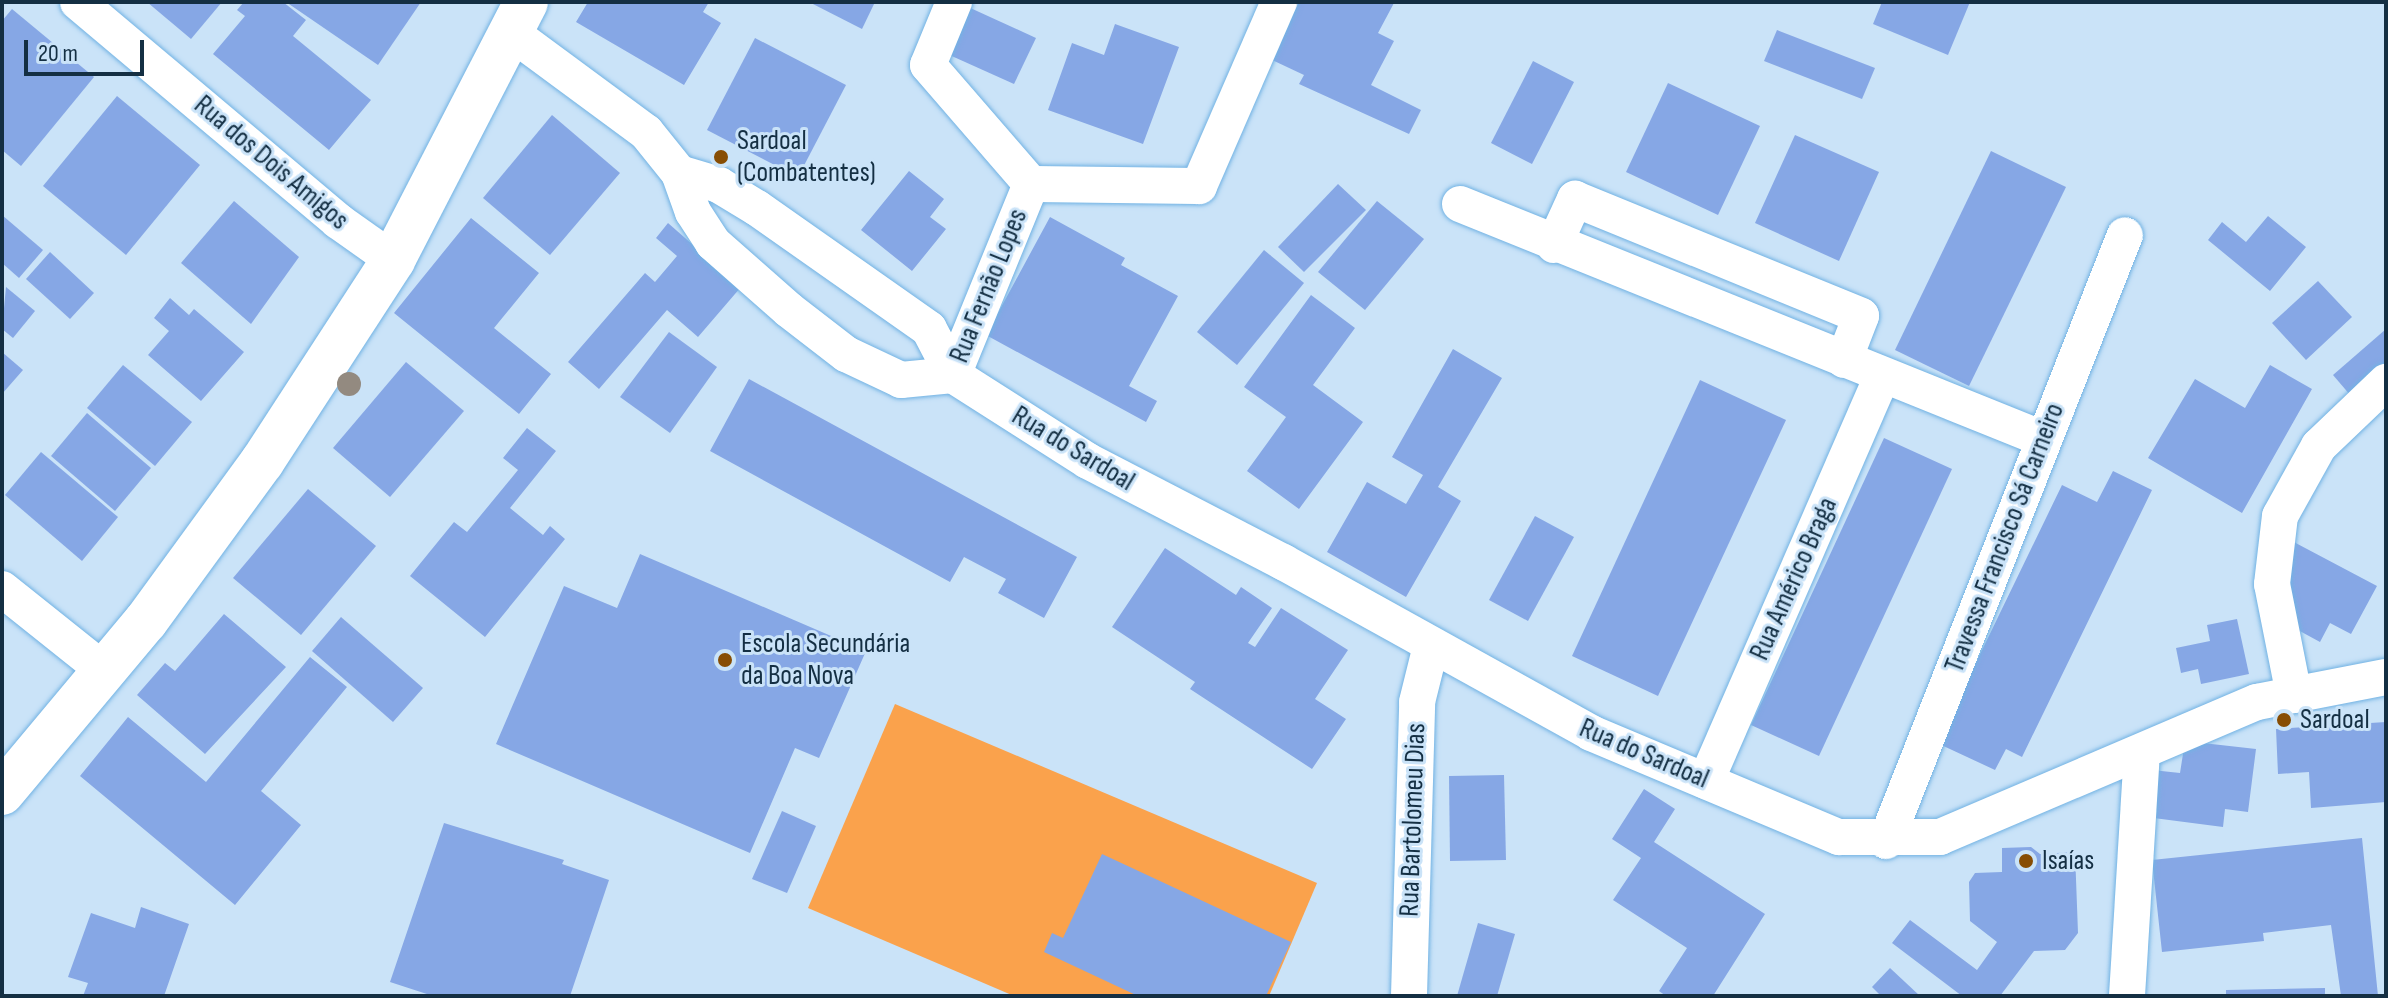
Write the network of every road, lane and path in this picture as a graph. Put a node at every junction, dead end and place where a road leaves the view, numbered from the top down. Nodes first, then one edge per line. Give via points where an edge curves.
1 (78, 2) edge
2 (954, 2) edge
3 (1279, 2) edge
4 (520, 18) edge
5 (679, 173) junction
6 (1031, 184) junction
7 (1460, 204) dead end
8 (2125, 235) dead end
9 (1554, 245) junction
10 (393, 260) junction
11 (1844, 360) junction
12 (953, 375) junction
13 (1882, 377) junction
14 (2386, 382) edge
15 (2043, 439) junction
16 (2, 589) edge
17 (1431, 646) junction
18 (106, 672) junction
19 (2386, 677) edge
20 (2294, 695) junction
21 (2142, 752) junction
22 (1706, 781) junction
23 (2, 793) edge
24 (1886, 841) junction
25 (1409, 996) edge
26 (2127, 996) edge

1 - 10 street, Rua dos Dois Amigos via 338,221
2 - 6 street via 928,65
3 - 6 street, Rua Fernão Lopes via 1199,186
4 - 5 street via 646,132
4 - 10 main road
5 - 12 street, Rua do Sardoal via 719,185 757,208 929,329
5 - 12 street via 693,212 713,243 846,354 901,380
6 - 12 street, Rua Fernão Lopes
7 - 9 street
8 - 15 street, Travessa Francisco Sá Carneiro
9 - 11 street
9 - 11 street via 1575,199 1861,316
10 - 18 main road via 262,462
11 - 13 street
12 - 17 street, Rua do Sardoal via 1088,461
13 - 15 street
13 - 22 street, Rua Américo Braga
14 - 20 street via 2319,446 2280,516 2272,584
15 - 24 street, Travessa Francisco Sá Carneiro
16 - 18 street
17 - 22 street, Rua do Sardoal via 1591,733
17 - 25 street, Rua Bartolomeu Dias via 1417,702
18 - 23 main road
19 - 20 street, Rua do Sardoal
20 - 21 street, Rua do Sardoal via 2257,702
21 - 24 street, Rua do Sardoal via 1940,837
21 - 26 street
22 - 24 street, Rua do Sardoal via 1839,837

